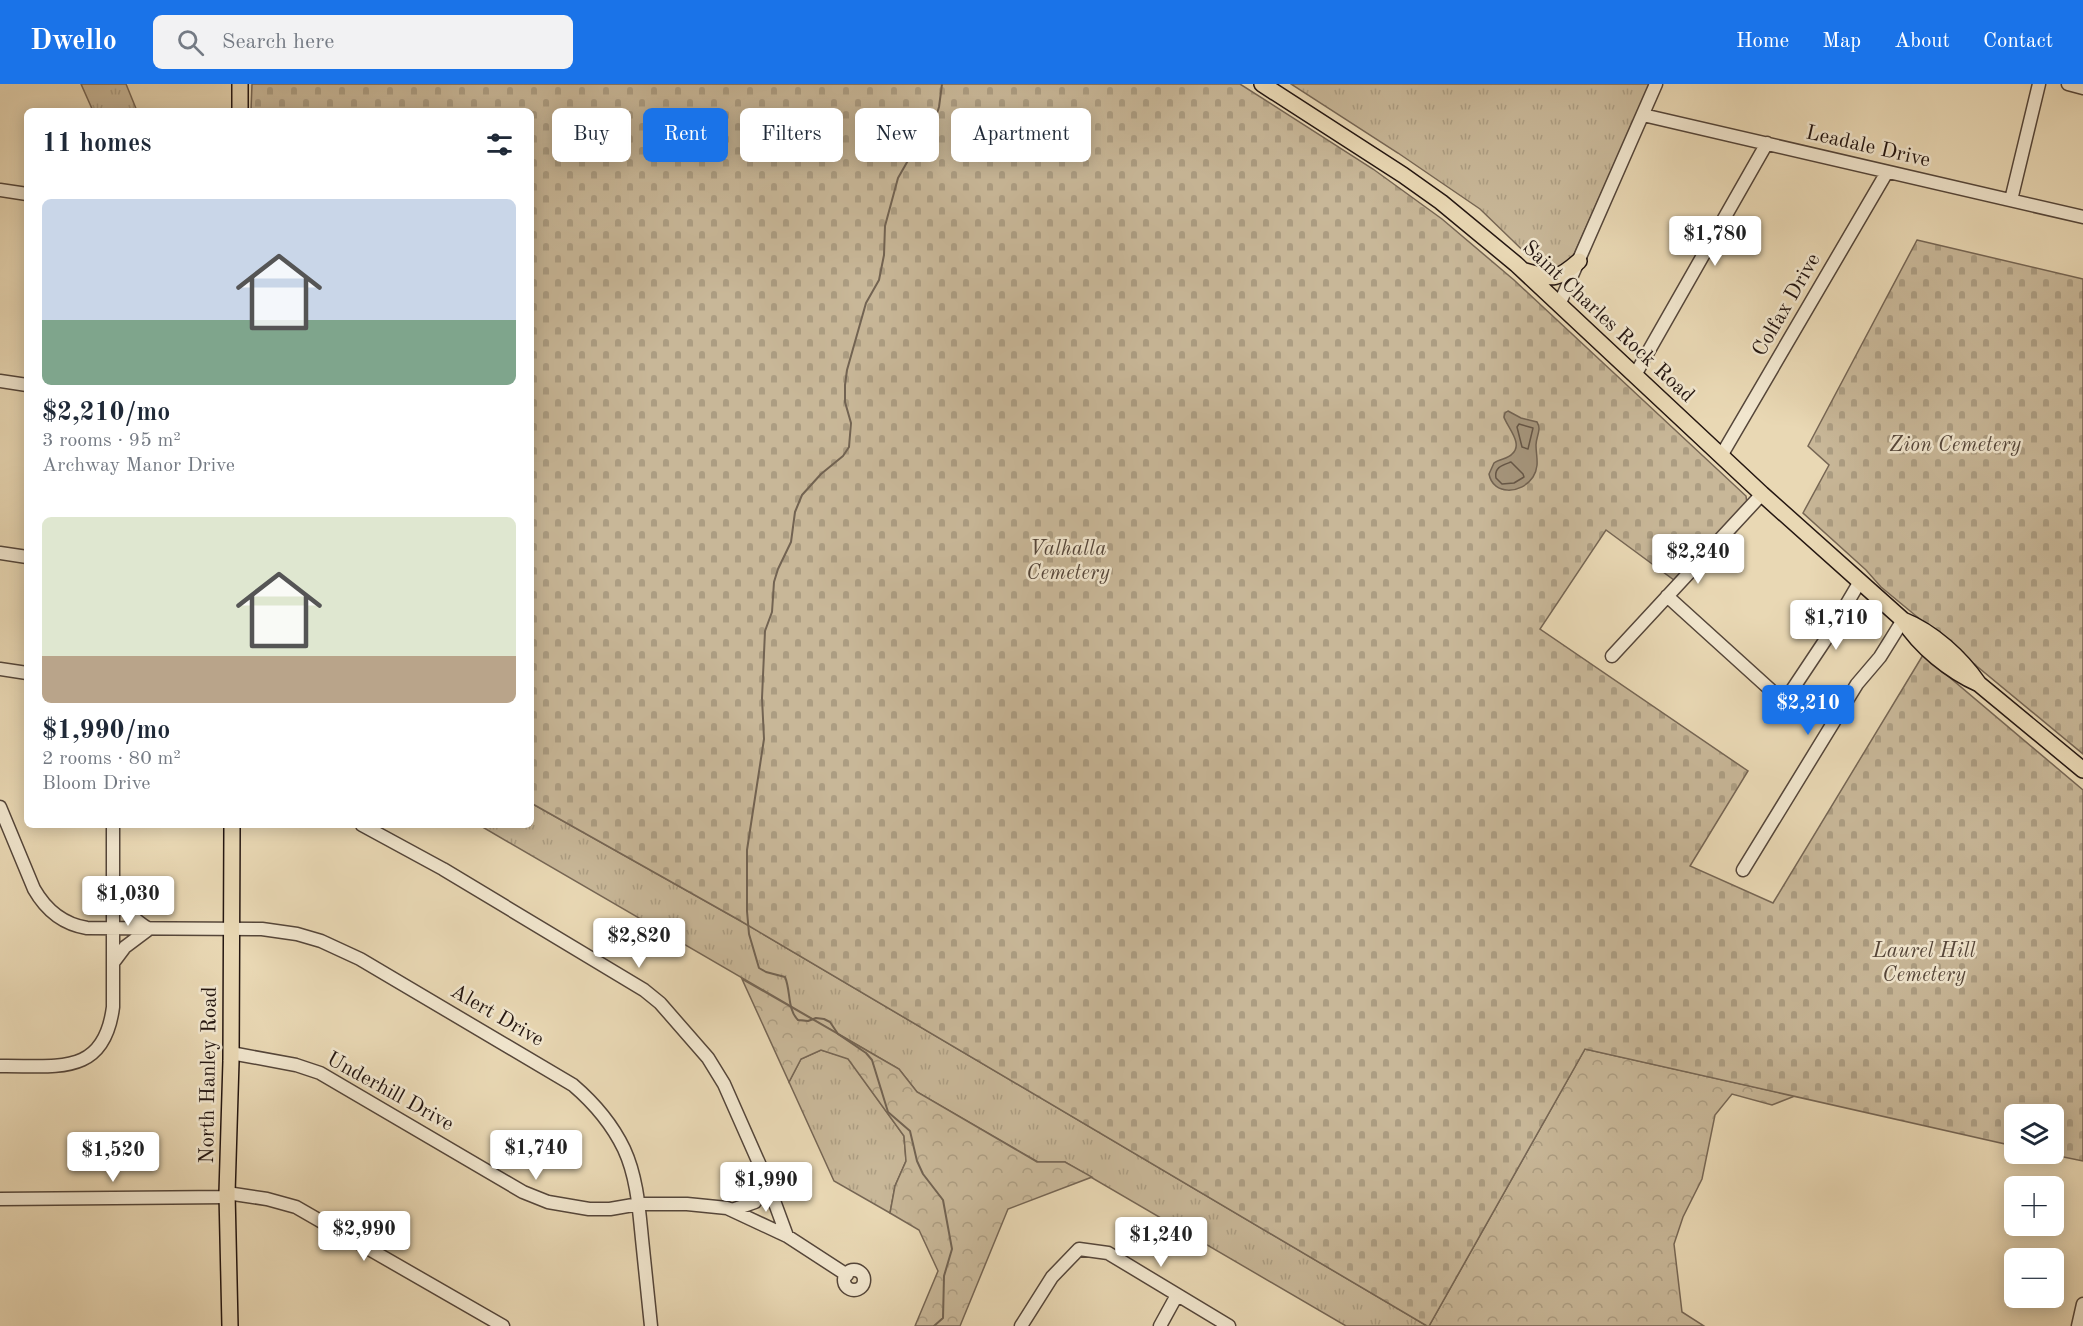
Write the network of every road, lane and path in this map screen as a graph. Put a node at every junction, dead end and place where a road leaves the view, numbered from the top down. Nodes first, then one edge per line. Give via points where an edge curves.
1 (240, 84) edge
2 (1262, 84) edge
3 (1656, 84) edge
4 (2039, 84) edge
5 (2068, 84) edge
6 (2083, 88) edge
7 (240, 108) edge
8 (1643, 115) junction
9 (1767, 143) junction
10 (1887, 172) junction
11 (0, 190) edge
12 (24, 194) edge
13 (2011, 200) junction
14 (2083, 217) edge
15 (1579, 261) junction
16 (1524, 271) junction
17 (1559, 305) junction
18 (1635, 375) junction
19 (0, 381) edge
20 (24, 385) edge
21 (1721, 456) junction
22 (1762, 494) junction
23 (0, 553) edge
24 (24, 557) edge
25 (1859, 583) junction
26 (1667, 596) junction
27 (1903, 620) junction
28 (1612, 656) dead end
29 (0, 669) edge
30 (24, 673) edge
31 (2083, 770) edge
32 (0, 807) edge
33 (113, 828) edge
34 (232, 828) edge
35 (367, 828) edge
36 (1743, 870) dead end
37 (113, 884) junction
38 (113, 929) junction
39 (149, 929) junction
40 (232, 929) junction
41 (113, 963) junction
42 (231, 1053) junction
43 (0, 1066) edge
44 (766, 1179) junction
45 (227, 1195) junction
46 (0, 1199) edge
47 (639, 1204) junction
48 (732, 1210) junction
49 (787, 1236) junction
50 (847, 1275) dead end
51 (1178, 1295) junction
52 (2083, 1304) edge
53 (230, 1326) edge
54 (503, 1326) edge
55 (651, 1326) edge
56 (1021, 1326) edge
57 (1160, 1326) edge
58 (1229, 1326) edge
59 (2078, 1326) edge

1 - 7 main road
2 - 16 main road, Saint Charles Rock Road via 1441,201
3 - 8 street
4 - 13 street
5 - 6 street
8 - 9 street, Leadale Drive
8 - 15 street
9 - 10 street, Leadale Drive
9 - 18 street
10 - 13 street, Leadale Drive
10 - 21 street, Colfax Drive
11 - 12 street
13 - 14 street, Leadale Drive
15 - 16 main road via 1562,275 1549,278
15 - 17 street
16 - 17 main road, Saint Charles Rock Road
17 - 18 main road, Saint Charles Rock Road
18 - 21 main road, Saint Charles Rock Road
19 - 20 street
21 - 22 main road, Saint Charles Rock Road
22 - 25 main road, Saint Charles Rock Road
22 - 26 street
23 - 24 street
25 - 26 street via 1784,702
25 - 27 main road, Saint Charles Rock Road
26 - 28 street
27 - 31 main road, Saint Charles Rock Road via 1919,626 1966,666 1979,684
27 - 36 street via 1857,684
29 - 30 street
32 - 38 street, Alert Drive via 34,889 48,910 77,927
33 - 37 street
34 - 40 main road, North Hanley Road
35 - 44 street via 644,990 660,1004 708,1058 724,1084
37 - 38 street
37 - 39 street via 124,906
38 - 39 street, Alert Drive
38 - 41 street
39 - 40 street, Alert Drive
39 - 41 street via 125,947
40 - 42 main road, North Hanley Road
40 - 47 street, Alert Drive via 282,931 344,950 573,1085 598,1110 625,1150
41 - 43 street via 111,1027 97,1050 75,1063
42 - 45 main road, North Hanley Road
42 - 47 street, Underhill Drive via 320,1073 548,1202 589,1209
44 - 48 street via 755,1203
44 - 49 street
45 - 46 street
45 - 53 main road, North Hanley Road
45 - 54 street via 296,1207
47 - 48 street, Underhill Drive via 687,1204
47 - 55 street, Alert Drive
48 - 49 street, Underhill Drive
49 - 50 street, Underhill Drive
51 - 56 street via 1108,1253 1079,1249 1052,1276
51 - 57 street
51 - 58 street
52 - 59 street

